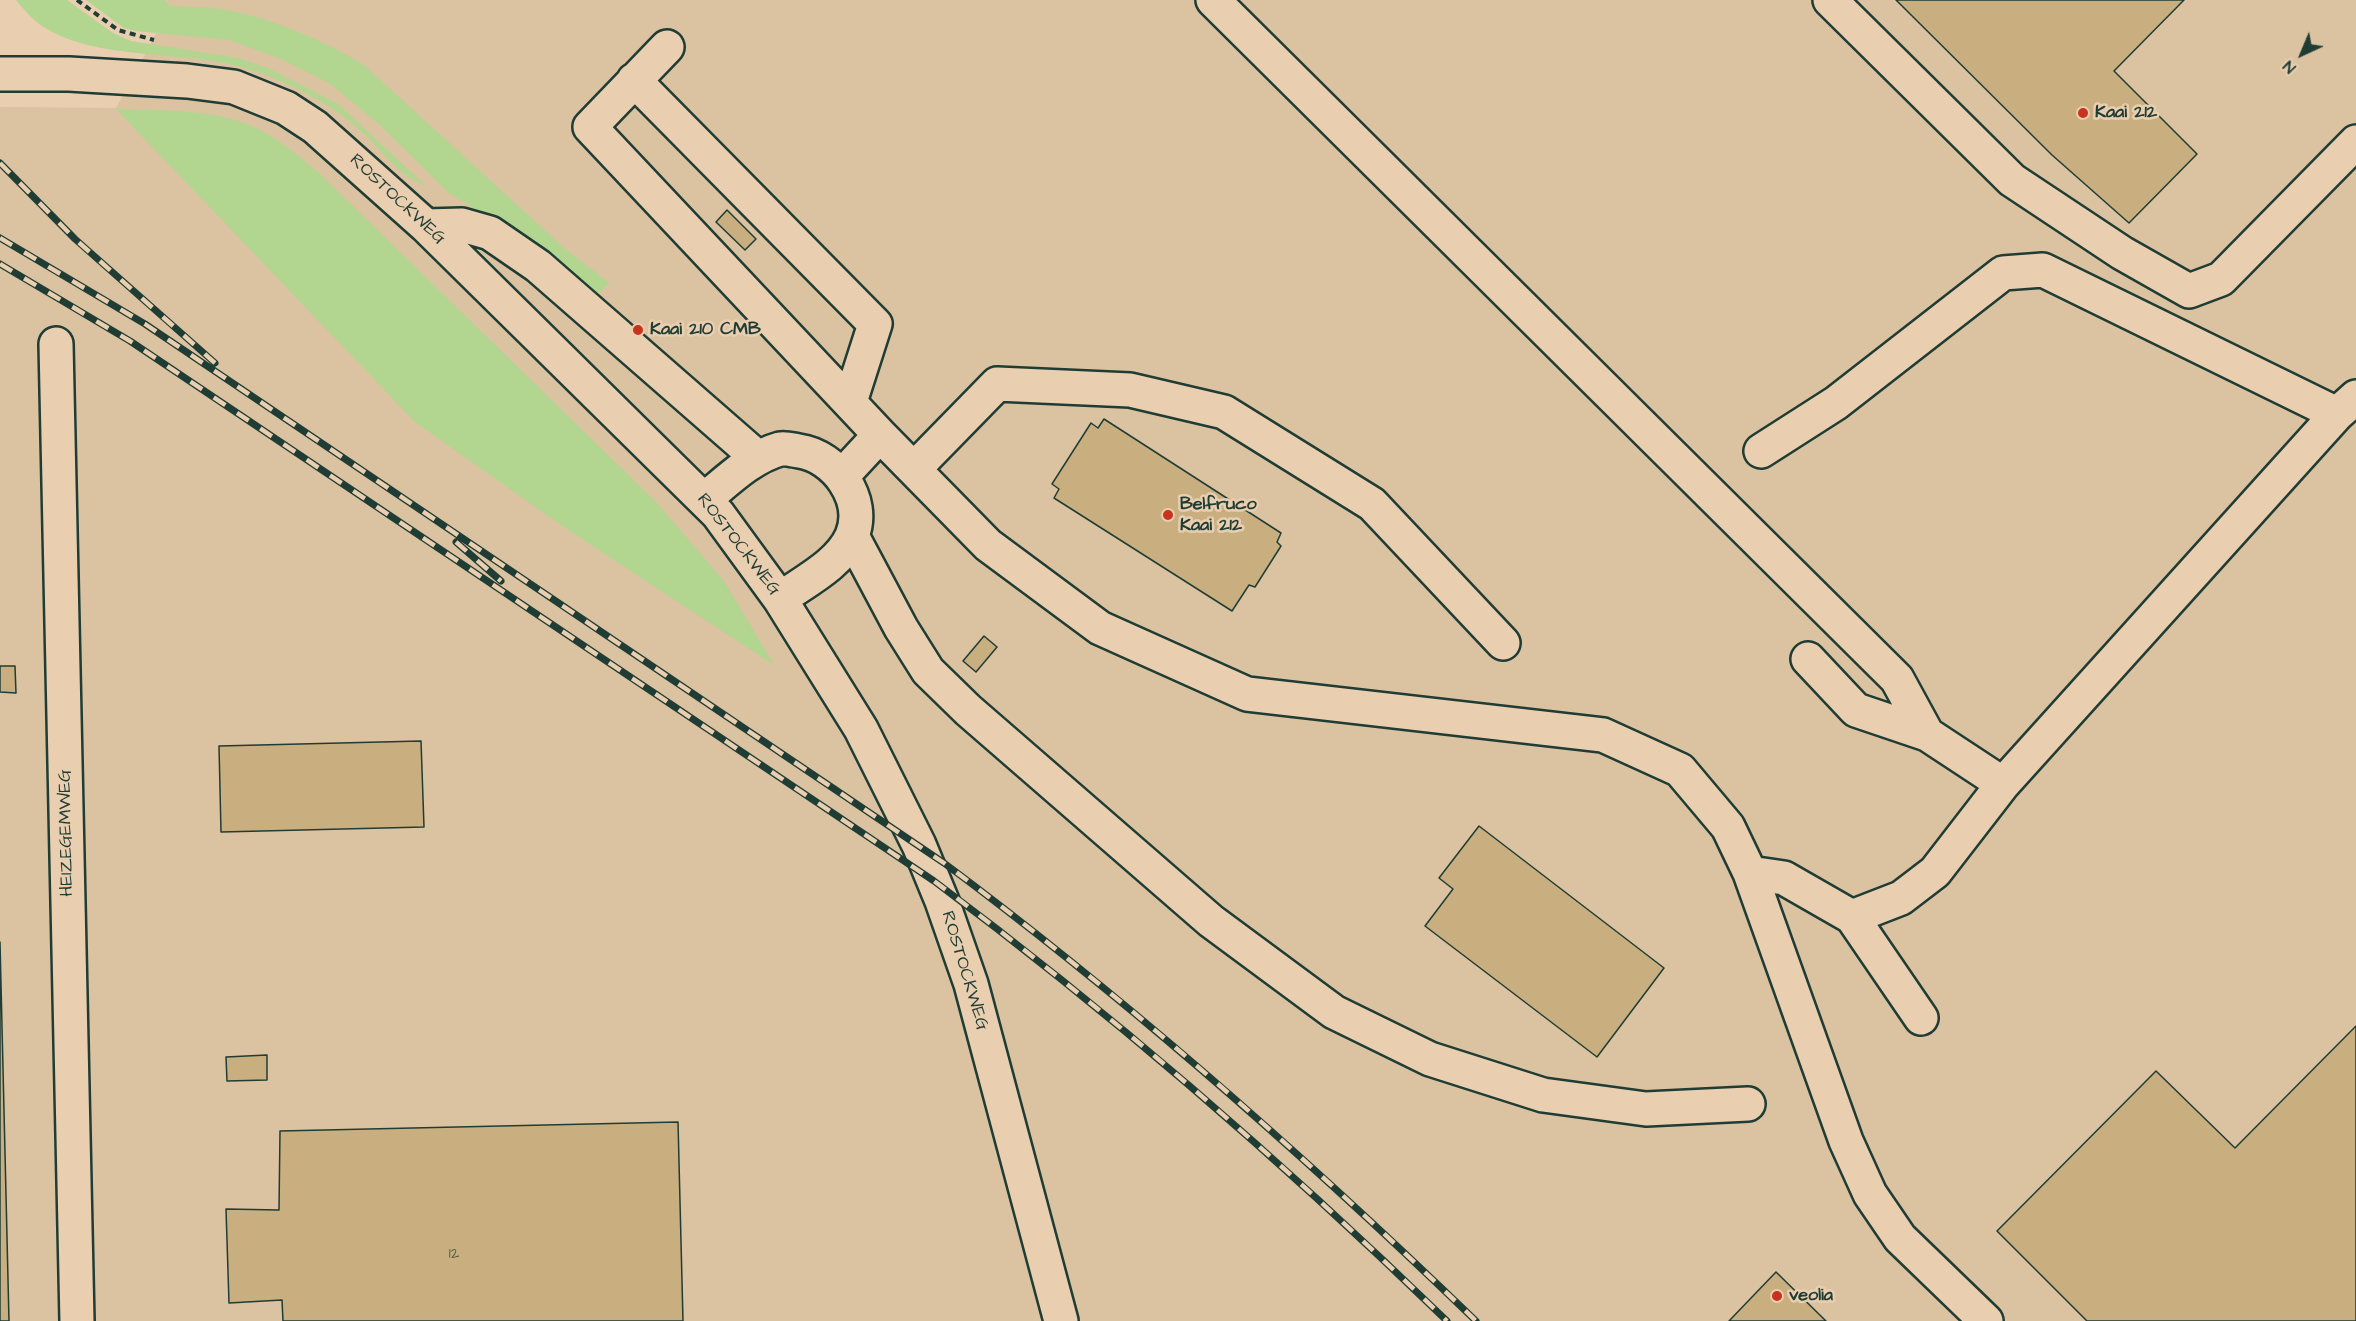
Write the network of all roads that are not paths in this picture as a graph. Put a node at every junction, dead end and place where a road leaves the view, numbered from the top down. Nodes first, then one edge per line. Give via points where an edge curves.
1 (1213, 0) edge
2 (1830, 0) edge
3 (667, 47) dead end
4 (0, 74) edge
5 (634, 80) junction
6 (2356, 142) edge
7 (426, 226) junction
8 (56, 344) dead end
9 (850, 402) junction
10 (2346, 406) edge
11 (880, 435) junction
12 (1761, 451) dead end
13 (758, 458) junction
14 (914, 469) junction
15 (842, 476) junction
16 (704, 500) junction
17 (852, 536) junction
18 (780, 599) junction
19 (1503, 643) dead end
20 (1808, 659) dead end
21 (1927, 734) junction
22 (2003, 784) junction
23 (1750, 873) junction
24 (1852, 917) junction
25 (1921, 1018) dead end
26 (1748, 1104) dead end
27 (78, 1321) edge
28 (1061, 1321) edge
29 (1986, 1321) edge

1 - 21 street via 1897,679
2 - 6 street via 2012,180 2122,253 2189,291 2221,279
3 - 5 street
4 - 7 street, ROSTOCKWEG via 163,79 234,87 286,108 315,127
5 - 9 street via 875,324
5 - 9 street via 590,127
7 - 13 street via 462,225 490,234 538,266
7 - 16 street, ROSTOCKWEG
8 - 27 street, HEIZEGEMWEG
9 - 11 street
10 - 12 street via 2043,270 2023,271 2003,273 1836,403
10 - 22 street via 2204,558
11 - 14 street
11 - 15 street
13 - 15 street via 783,448 814,453
13 - 16 street
14 - 19 street via 997,384 1130,390 1224,412 1372,504
14 - 23 street via 988,545 1100,628 1247,694 1603,735 1680,770 1728,826
15 - 17 street via 857,510
16 - 18 street, ROSTOCKWEG
17 - 18 street via 834,562
17 - 26 street via 928,670 968,710 1210,921 1335,1012 1430,1059 1543,1095 1646,1109
18 - 28 street, ROSTOCKWEG via 861,729 892,787 942,901 971,984
20 - 21 street via 1856,710
21 - 22 street
22 - 24 street via 1935,872 1901,898
23 - 24 street via 1784,878
23 - 29 street via 1846,1141 1870,1194 1900,1238
24 - 25 street

